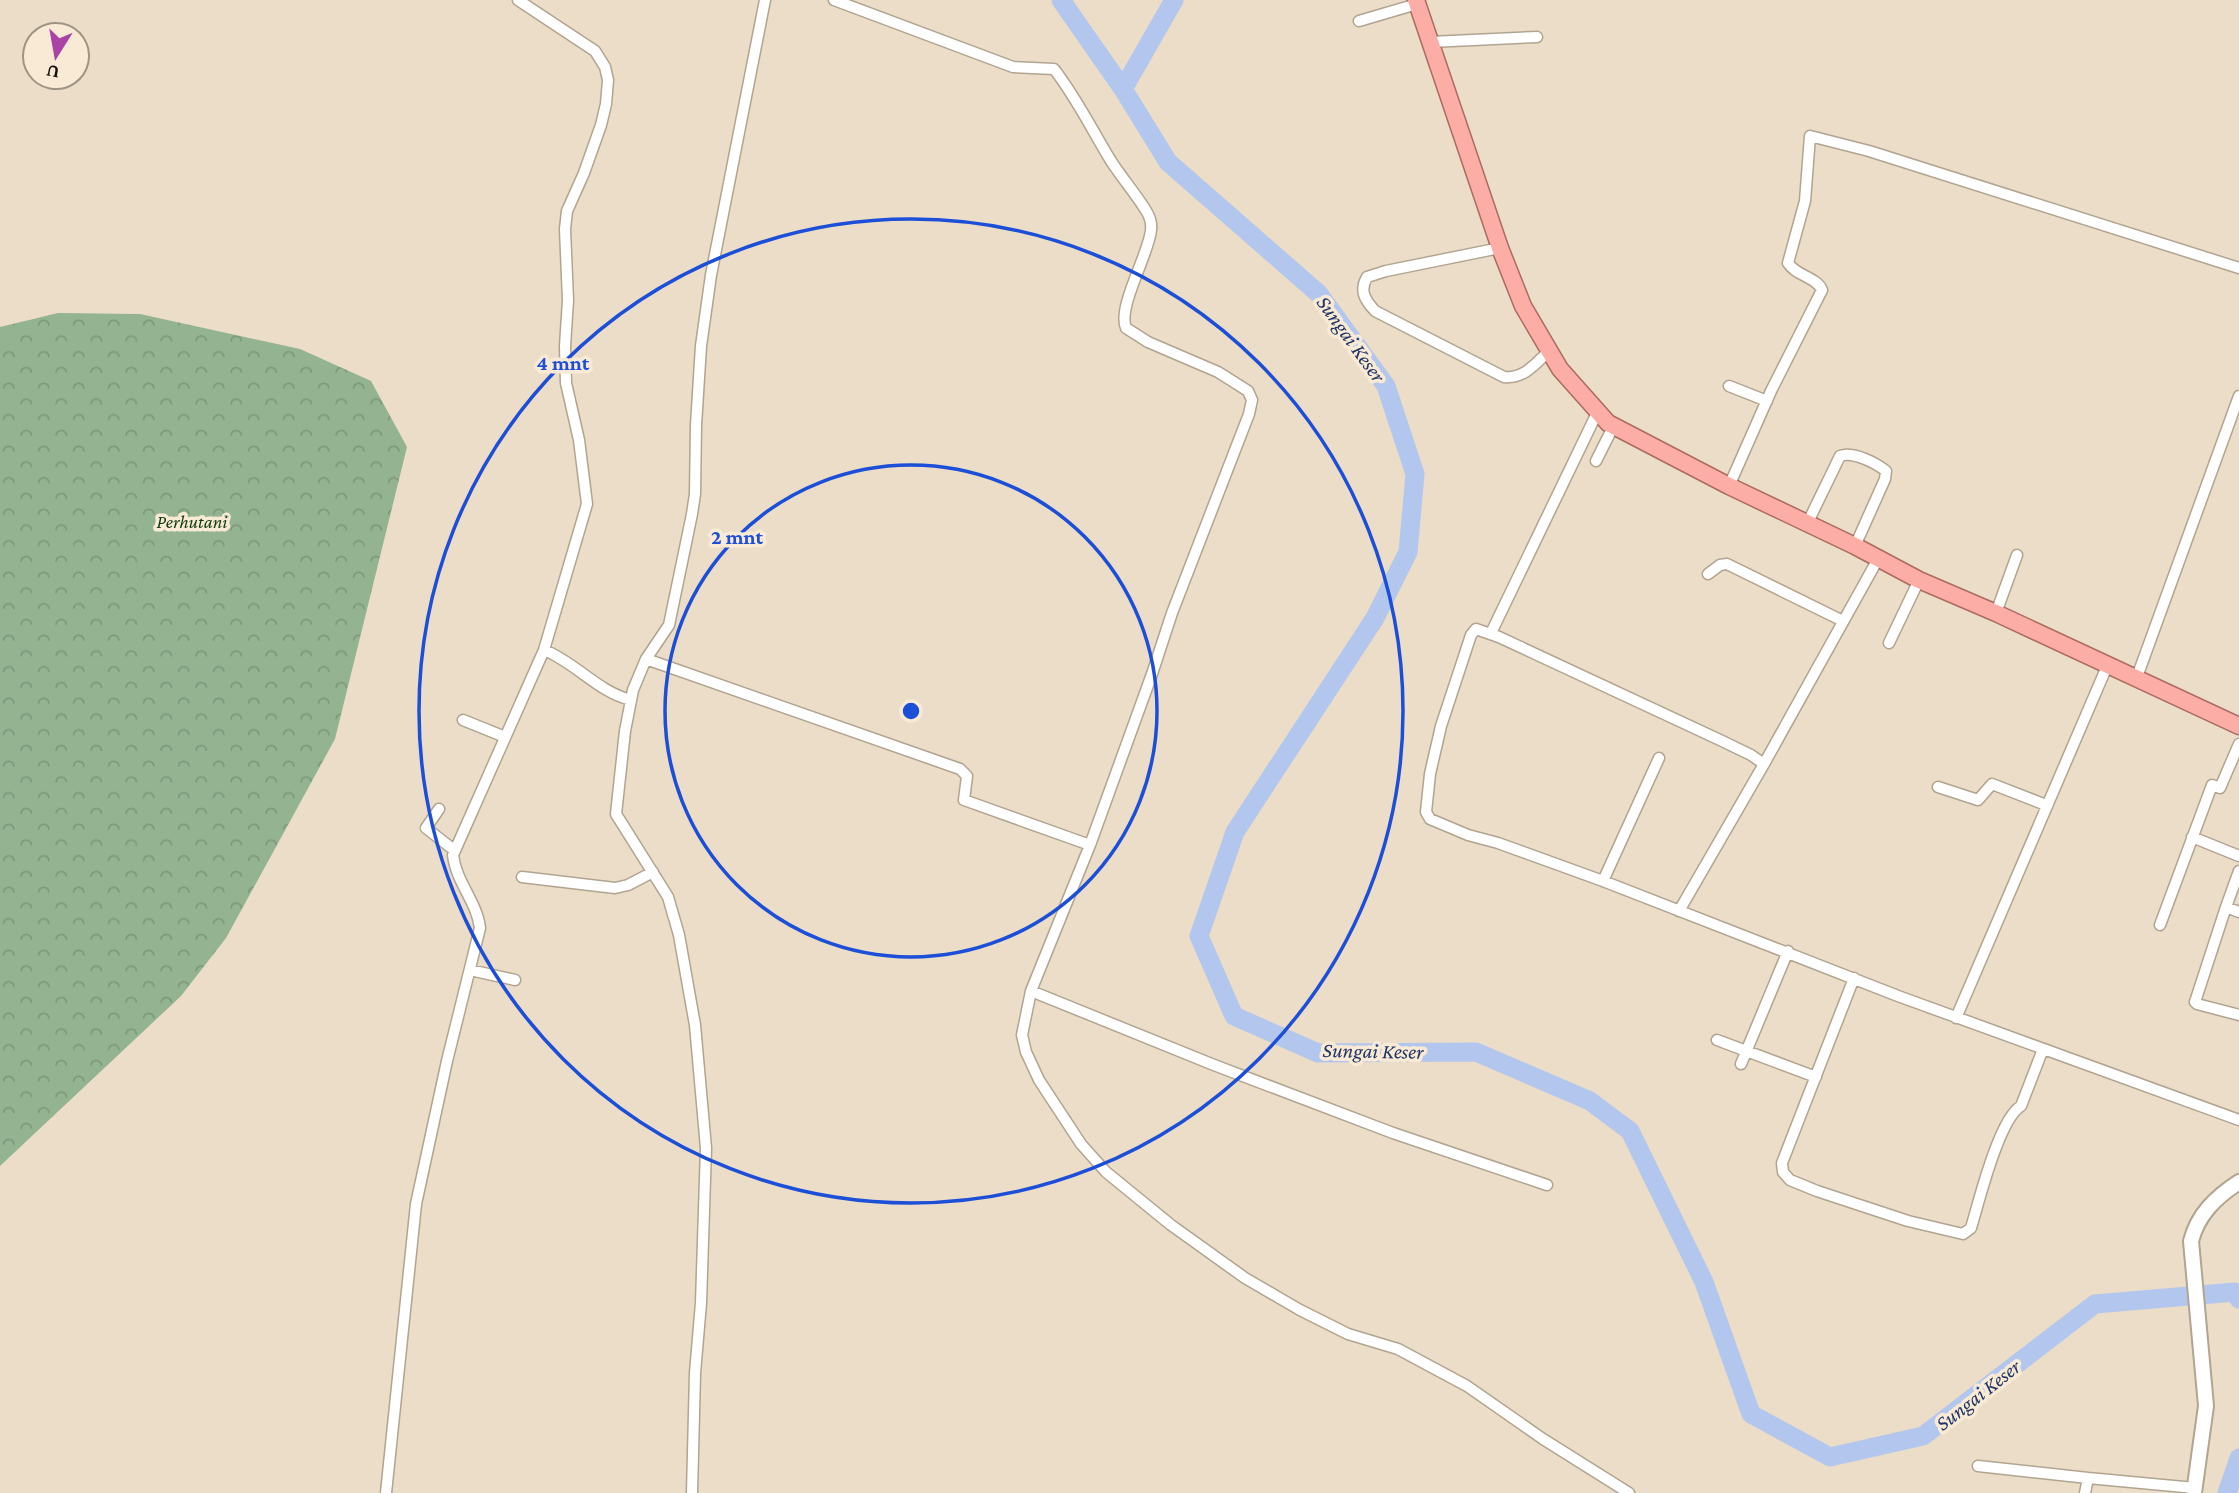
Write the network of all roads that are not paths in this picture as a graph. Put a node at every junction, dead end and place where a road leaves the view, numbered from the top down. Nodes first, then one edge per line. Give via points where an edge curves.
1 (518, 0) edge
2 (765, 0) edge
3 (834, 0) edge
4 (1416, 2) edge
5 (1359, 21) dead end
6 (1537, 37) dead end
7 (1430, 42) junction
8 (1500, 248) junction
9 (2239, 268) edge
10 (1549, 352) junction
11 (1729, 386) dead end
12 (2239, 396) edge
13 (1767, 401) junction
14 (1597, 412) junction
15 (1613, 427) junction
16 (2227, 427) junction
17 (2239, 431) edge
18 (1596, 461) dead end
19 (1729, 486) junction
20 (1808, 522) junction
21 (1855, 545) junction
22 (2017, 555) dead end
23 (1878, 559) junction
24 (1708, 574) dead end
25 (1919, 580) junction
26 (1996, 613) junction
27 (1843, 621) junction
28 (1491, 633) junction
29 (1889, 643) dead end
30 (547, 651) junction
31 (649, 660) junction
32 (2108, 664) junction
33 (2137, 677) junction
34 (631, 700) junction
35 (463, 720) dead end
36 (2239, 726) edge
37 (505, 737) junction
38 (2239, 744) edge
39 (1659, 758) dead end
40 (1764, 764) junction
41 (1938, 787) dead end
42 (2046, 805) junction
43 (439, 809) dead end
44 (2192, 837) junction
45 (1090, 845) junction
46 (454, 850) junction
47 (2239, 856) edge
48 (2239, 871) edge
49 (653, 872) junction
50 (522, 877) dead end
51 (1603, 881) junction
52 (2226, 907) junction
53 (1679, 911) junction
54 (2239, 912) edge
55 (2160, 925) dead end
56 (1787, 951) junction
57 (470, 970) junction
58 (1854, 978) junction
59 (515, 980) dead end
60 (1031, 991) junction
61 (2239, 1014) edge
62 (1956, 1018) junction
63 (1717, 1040) dead end
64 (2043, 1049) junction
65 (1746, 1051) junction
66 (1741, 1064) dead end
67 (1816, 1077) junction
68 (2239, 1120) edge
69 (2239, 1182) edge
70 (1547, 1185) dead end
71 (1978, 1466) dead end
72 (2088, 1478) junction
73 (2195, 1490) edge
74 (386, 1493) edge
75 (692, 1493) edge
76 (1629, 1493) edge
77 (2085, 1493) edge

1 - 30 street via 595,51 608,80 601,125 567,211 565,229 566,383 587,499
2 - 31 street via 711,275 701,346 692,514 669,625
3 - 45 street via 1013,67 1054,69 1151,223 1125,313 1126,328 1218,372 1251,395 1249,414
4 - 5 street
4 - 7 highway
6 - 7 street
7 - 8 highway
8 - 10 highway via 1523,306
8 - 10 street via 1386,271 1367,278 1363,294 1374,311 1504,377 1524,374
9 - 13 street via 1810,136 1805,201 1788,263 1822,290
10 - 14 highway
11 - 13 street
12 - 16 street
13 - 19 street
14 - 15 highway
14 - 28 street
15 - 18 street
15 - 19 highway
16 - 17 street
16 - 33 street
19 - 20 highway
20 - 21 highway
20 - 21 street via 1840,456 1849,454 1881,467 1885,479
21 - 23 highway
22 - 26 street
23 - 25 highway
23 - 27 street
24 - 27 street via 1727,564
25 - 26 highway
25 - 29 street
26 - 32 highway
27 - 40 street
28 - 40 street
28 - 51 street via 1476,629 1471,635 1441,726 1426,812 1430,819 1468,835
30 - 34 street via 613,694
30 - 37 street
31 - 34 street
31 - 45 street via 960,769 967,776 964,800
32 - 33 highway
32 - 42 street
33 - 36 highway
34 - 49 street via 616,814
35 - 37 street
37 - 46 street
38 - 44 street via 2220,788 2212,785
39 - 51 street
40 - 53 street
41 - 42 street via 1978,800 1992,784
42 - 62 street
43 - 46 street via 426,828
44 - 47 street
44 - 55 street
45 - 60 street
46 - 57 street via 460,881 480,928
48 - 52 street
49 - 50 street via 615,888
49 - 75 street via 668,897 679,935 695,1025 706,1148
51 - 53 street
52 - 54 street
52 - 61 street via 2194,1002
53 - 56 street
56 - 58 street
56 - 65 street
57 - 59 street
57 - 74 street via 416,1204
58 - 62 street
58 - 67 street
60 - 70 street via 1393,1133
60 - 76 street via 1022,1035 1039,1080 1081,1144 1134,1196 1245,1278 1335,1329 1398,1349 1467,1386
62 - 64 street
63 - 65 street
64 - 67 street via 2021,1106 2013,1110 2002,1132 1971,1228 1963,1234 1908,1221 1790,1180 1782,1163
64 - 68 street
65 - 66 street
65 - 67 street
69 - 73 main road via 2219,1196 2195,1226 2191,1241 2206,1406
71 - 72 street
72 - 73 street
72 - 77 street

